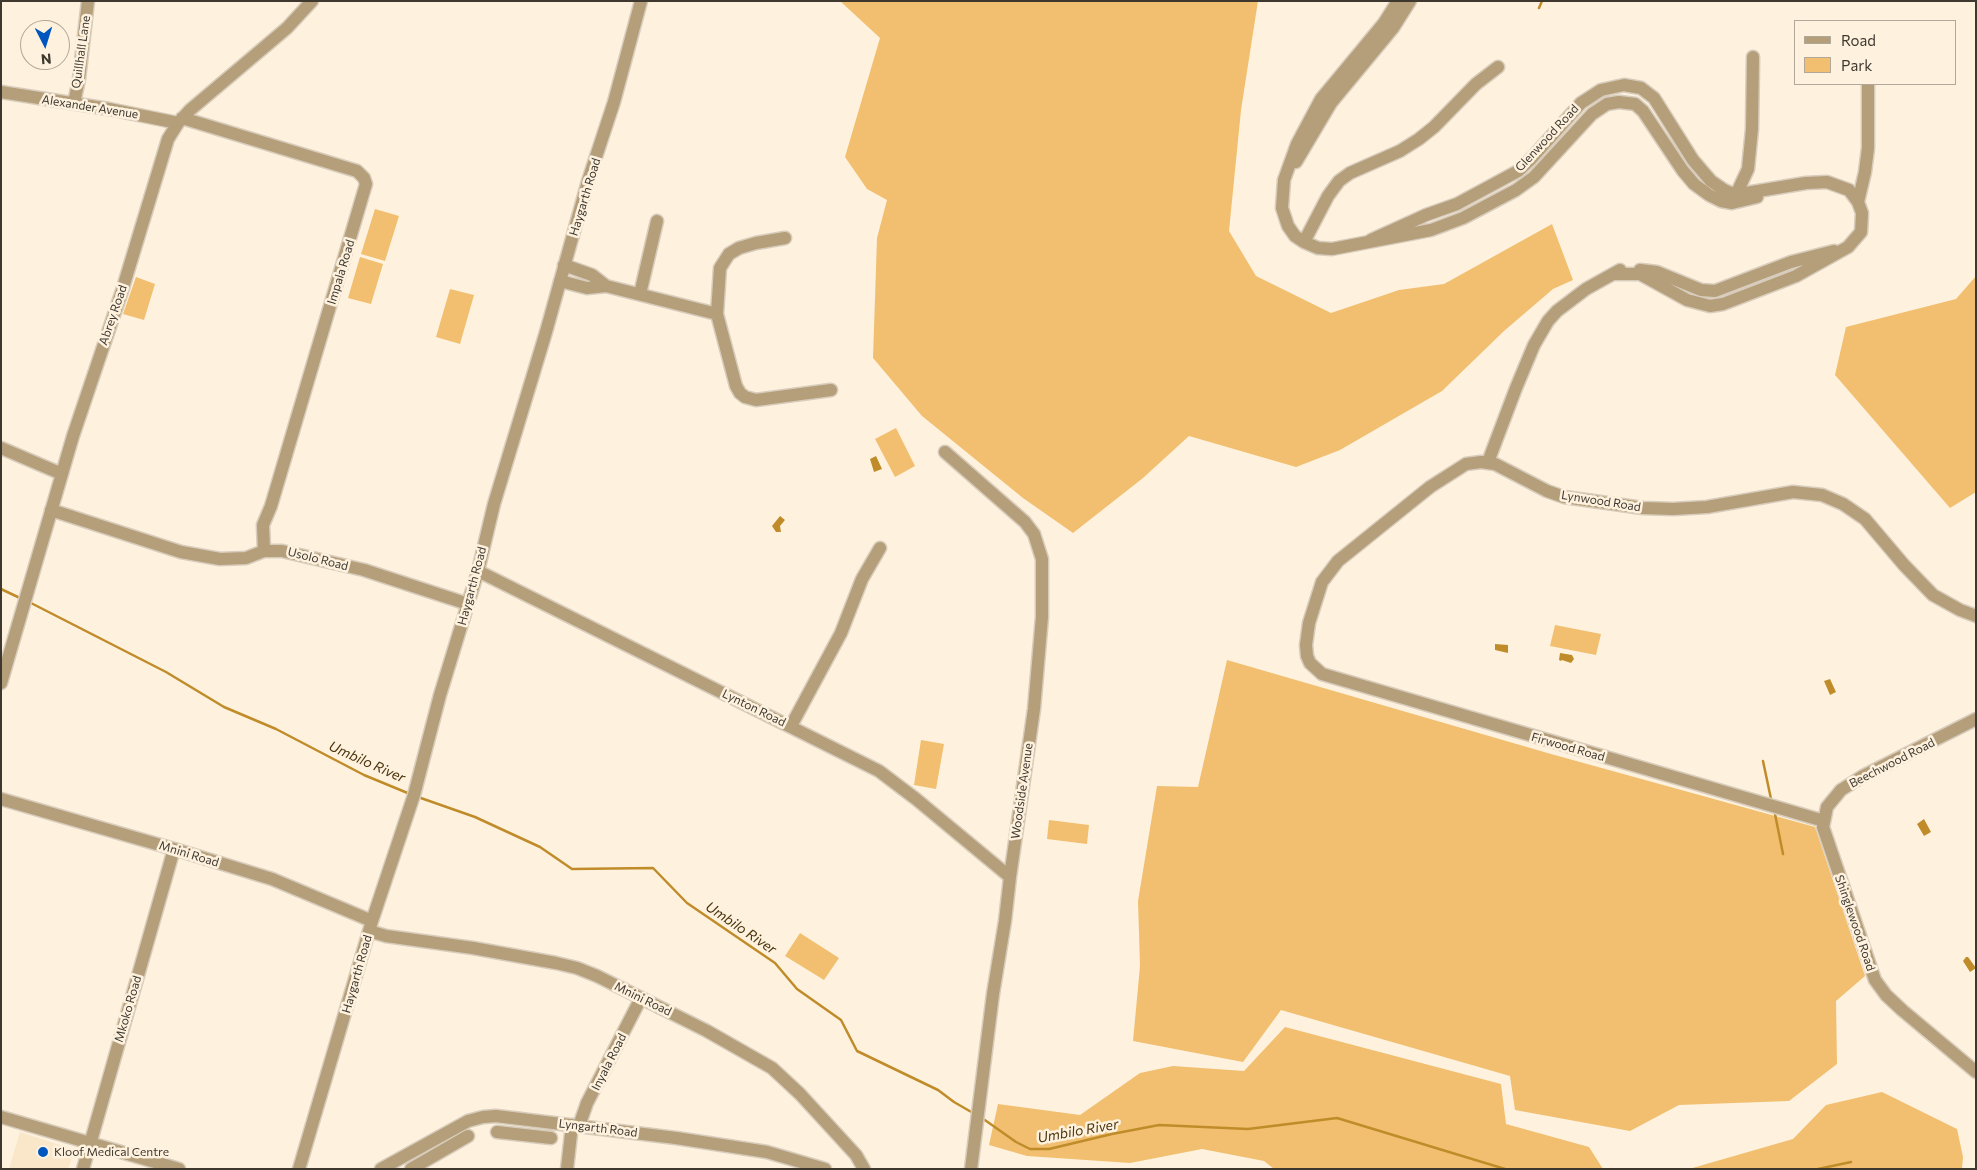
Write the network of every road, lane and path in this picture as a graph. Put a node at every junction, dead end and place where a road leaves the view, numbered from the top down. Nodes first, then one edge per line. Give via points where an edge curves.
1 (88, 1) edge
2 (312, 1) edge
3 (641, 1) edge
4 (1398, 1) edge
5 (1410, 1) edge
6 (1753, 58) dead end
7 (1498, 67) dead end
8 (1868, 85) edge
9 (1, 92) edge
10 (74, 103) junction
11 (180, 121) junction
12 (1284, 190) junction
13 (1734, 198) junction
14 (1858, 202) junction
15 (657, 221) dead end
16 (785, 238) dead end
17 (1371, 240) junction
18 (1304, 242) junction
19 (564, 265) junction
20 (560, 281) junction
21 (606, 286) junction
22 (640, 294) junction
23 (717, 314) junction
24 (832, 390) dead end
25 (1, 448) edge
26 (945, 452) dead end
27 (1488, 462) junction
28 (62, 474) junction
29 (51, 510) junction
30 (880, 548) dead end
31 (264, 551) junction
32 (478, 571) junction
33 (468, 604) junction
34 (1976, 616) edge
35 (1315, 669) joint
36 (1, 683) edge
37 (1976, 719) edge
38 (791, 726) junction
39 (1, 799) edge
40 (1824, 821) junction
41 (174, 848) junction
42 (1010, 877) junction
43 (371, 926) junction
44 (641, 998) junction
45 (1976, 1072) edge
46 (1, 1118) edge
47 (534, 1120) junction
48 (575, 1126) junction
49 (497, 1132) dead end
50 (532, 1135) junction
51 (468, 1136) dead end
52 (436, 1138) junction
53 (551, 1138) dead end
54 (90, 1144) junction
55 (443, 1151) junction
56 (83, 1169) edge
57 (179, 1169) edge
58 (299, 1169) edge
59 (381, 1169) edge
60 (411, 1169) edge
61 (567, 1169) edge
62 (825, 1169) edge
63 (864, 1169) edge
64 (971, 1169) edge

1 - 10 street, Quillhall Lane
2 - 11 street, Abrey Road via 287,28 199,101
3 - 19 street, Haygarth Road
4 - 12 street via 1384,23 1321,99 1297,144 1284,180
5 - 12 street via 1393,28 1331,104 1294,166
6 - 13 street via 1748,170
7 - 18 street via 1419,139 1339,181
8 - 14 street via 1868,148
9 - 10 street, Alexander Avenue
10 - 11 street, Alexander Avenue
11 - 28 street, Abrey Road via 166,147
11 - 31 street, Impala Road via 357,171 366,184 263,525
12 - 18 street via 1285,219 1292,233
13 - 14 street via 1748,200 1773,190 1827,182 1845,188
13 - 17 street, Glenwood Road via 1714,199 1694,184 1643,111 1634,104 1619,102 1598,110 1534,177 1502,197 1440,228
13 - 17 street, Glenwood Road via 1703,173 1654,98 1633,85 1615,86 1595,93 1581,103 1518,171 1457,204
14 - 27 street via 1862,213 1861,232 1844,249 1791,262 1714,291 1701,290 1651,270 1623,270 1566,304 1548,321 1534,345
15 - 22 street
16 - 23 street via 756,243 729,254 719,274
17 - 18 street, Glenwood Road via 1332,249
19 - 20 street, Haygarth Road
19 - 21 street via 592,275
20 - 21 street via 588,288
20 - 32 street, Haygarth Road via 485,536
21 - 22 street
22 - 23 street
23 - 24 street via 737,390 745,397 756,400
25 - 28 street
26 - 42 street, Woodside Avenue via 1025,522 1034,534 1042,559 1039,671
27 - 34 street, Lynwood Road via 1553,493 1643,508 1707,507 1793,492 1822,495 1865,518 1933,595
27 - 35 street, Lynwood Road via 1466,464 1450,473 1333,566 1320,586 1306,636 1307,656
28 - 29 street, Abrey Road
29 - 31 street, Usolo Road via 189,554 220,559 251,556
29 - 36 street, Abrey Road
30 - 38 street via 862,578 841,634
31 - 33 street, Usolo Road via 282,551 364,570
32 - 33 street, Haygarth Road
32 - 38 street, Lynton Road
33 - 43 street, Haygarth Road via 421,771
35 - 40 street, Firwood Road via 1346,682
37 - 40 street, Beechwood Road via 1840,790 1830,802
38 - 42 street, Lynton Road via 880,771
39 - 41 street, Mnini Road
40 - 45 street, Shinglewood Road via 1824,833 1875,980 1902,1010
41 - 43 street, Mnini Road via 272,879
41 - 54 street, Mkoko Road
42 - 64 street, Woodside Avenue
43 - 44 street, Mnini Road via 386,936 568,965
43 - 58 street, Haygarth Road
44 - 48 street, Inyala Road
44 - 63 street, Mnini Road via 772,1068 850,1148
46 - 54 street
47 - 48 street, Lyngarth Road
47 - 50 street
47 - 52 street, Lyngarth Road via 496,1116 477,1118
48 - 61 street, Inyala Road
48 - 62 street, Lyngarth Road via 767,1152
49 - 50 street
50 - 53 street
51 - 55 street
52 - 55 street
52 - 59 street, Lyngarth Road
54 - 56 street, Mkoko Road
54 - 57 street
55 - 60 street

